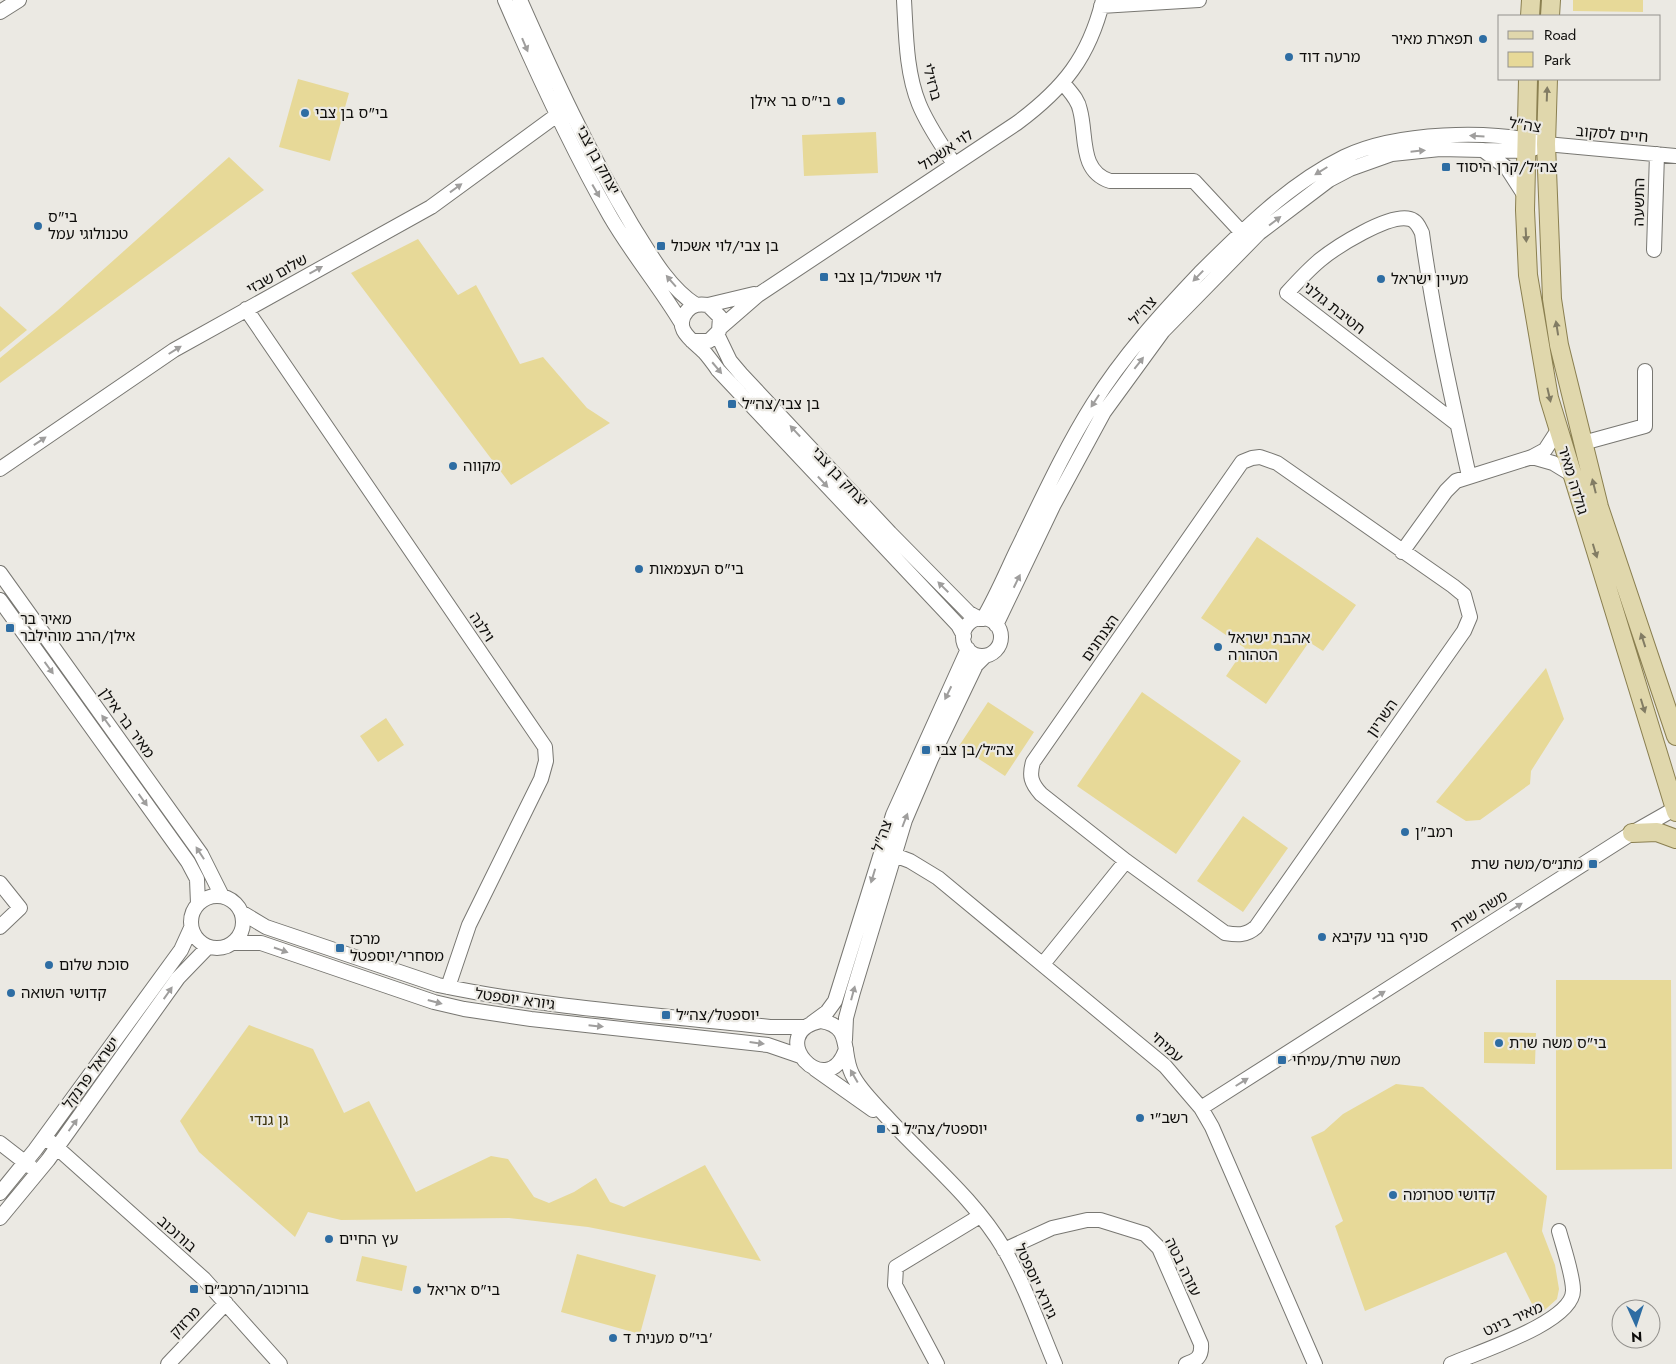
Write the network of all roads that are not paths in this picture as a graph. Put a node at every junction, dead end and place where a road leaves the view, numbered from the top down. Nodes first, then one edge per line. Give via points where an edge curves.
1 (19, 0) edge
2 (505, 0) edge
3 (520, 0) edge
4 (904, 0) edge
5 (1200, 0) edge
6 (1531, 0) edge
7 (1551, 0) edge
8 (1102, 3) edge
9 (0, 12) edge
10 (1530, 15) edge
11 (1550, 15) edge
12 (1528, 80) edge
13 (1548, 80) edge
14 (1063, 83) junction
15 (568, 107) junction
16 (558, 117) junction
17 (1546, 144) junction
18 (1525, 145) junction
19 (1482, 150) junction
20 (1657, 154) junction
21 (1676, 156) edge
22 (954, 164) junction
23 (1525, 196) junction
24 (1246, 236) junction
25 (1654, 250) dead end
26 (765, 290) junction
27 (702, 305) junction
28 (246, 310) junction
29 (682, 324) junction
30 (719, 331) junction
31 (692, 341) junction
32 (1645, 371) dead end
33 (1457, 424) junction
34 (1558, 430) junction
35 (1583, 443) junction
36 (1532, 458) junction
37 (0, 469) edge
38 (1571, 474) junction
39 (1469, 476) junction
40 (1402, 552) junction
41 (0, 573) edge
42 (0, 600) edge
43 (981, 619) junction
44 (996, 625) junction
45 (966, 642) junction
46 (985, 656) junction
47 (1676, 736) edge
48 (1676, 809) edge
49 (1632, 833) junction
50 (1676, 840) edge
51 (887, 852) junction
52 (1126, 861) junction
53 (0, 883) edge
54 (222, 896) junction
55 (198, 904) junction
56 (242, 912) junction
57 (0, 927) edge
58 (191, 928) junction
59 (234, 943) junction
60 (208, 947) junction
61 (1043, 964) junction
62 (448, 987) junction
63 (809, 1025) junction
64 (845, 1045) junction
65 (800, 1056) junction
66 (810, 1066) junction
67 (1200, 1108) junction
68 (894, 1125) junction
69 (45, 1137) junction
70 (0, 1144) edge
71 (58, 1146) junction
72 (25, 1162) junction
73 (38, 1172) junction
74 (0, 1193) edge
75 (980, 1216) junction
76 (0, 1218) edge
77 (1559, 1230) dead end
78 (1004, 1250) junction
79 (226, 1303) junction
80 (168, 1364) edge
81 (280, 1364) edge
82 (937, 1364) edge
83 (1055, 1364) edge
84 (1186, 1364) edge
85 (1315, 1364) edge
86 (1451, 1364) edge

1 - 9 street
2 -> 16 street, יצחק בן צבי
3 - 15 street, יצחק בן צבי
4 - 22 street, ברזילי via 907,50 918,102 933,133
5 - 8 street
6 - 10 main road
7 - 11 main road
8 - 14 street, לוי אשכול via 1090,43
12 - 18 main road, גולדה מאיר
17 -> 13 main road, גולדה מאיר
14 - 22 street, לוי אשכול via 1045,102 1017,123
14 - 24 street via 1080,108 1089,164 1100,178 1110,181 1194,181
15 - 16 street, שלום שבזי
27 -> 15 street, יצחק בן צבי via 688,299 663,272 598,166
28 -> 16 street, שלום שבזי via 430,207
16 -> 29 street, יצחק בן צבי via 611,217
17 - 18 street, צה"ל
17 - 20 street, חיים לסקוב
35 -> 17 main road, גולדה מאיר via 1559,345 1552,299
18 - 19 street, צה"ל
18 - 23 main road, גולדה מאיר
18 -> 24 street, צה"ל via 1440,135 1389,141 1344,157 1308,179
19 - 23 street via 1507,168
24 -> 19 street, צה"ל via 1350,169 1392,154 1440,148
20 - 21 street, חיים לסקוב
20 - 25 street, התשעה
22 - 26 street, לוי אשכול
23 -> 34 main road, גולדה מאיר via 1528,275 1544,372
24 -> 43 street, צה"ל via 1154,323 1106,386 1072,442
44 -> 24 street, צה"ל via 1053,506 1104,412 1164,332
26 - 27 street, לוי אשכול via 744,298
26 - 30 street, לוי אשכול
27 - 29 street via 685,312
27 - 30 street via 720,317
37 -> 28 street, שלום שבזי via 174,350
28 - 62 street, וילנה via 545,747 546,761 541,779 469,925
29 - 31 street
30 - 31 street via 709,342
43 -> 30 street, יצחק בן צבי via 968,613 741,374 730,361
31 -> 45 street, יצחק בן צבי via 958,625
32 - 35 street via 1645,426
33 - 33 street, חטיבת גולני via 1341,334 1287,292 1320,260 1344,243 1377,226 1402,218 1418,224
33 - 39 street, חטיבת גולני
34 - 36 street via 1545,450
34 - 38 main road, גולדה מאיר
47 -> 35 main road, גולדה מאיר via 1599,507
36 - 38 street via 1553,462
36 - 39 street
38 -> 48 main road, גולדה מאיר
39 - 40 street via 1456,481 1446,491
40 - 52 street, השריון via 1464,596 1470,617 1464,631 1256,927 1249,933 1225,933
40 - 52 street, הצנחנים via 1277,463 1260,457 1242,462 1033,762 1032,784 1041,794
54 -> 41 street, מאיר בר אילן via 201,854
42 -> 55 street, מאיר בר אילן via 188,862 197,879
43 - 44 street
43 - 45 street via 969,625
44 - 46 street via 1001,635 999,646
45 - 46 street via 975,655
45 -> 51 street, צה"ל via 893,815
51 -> 46 street, צה"ל via 976,665
48 - 49 street, משה שרת
49 - 50 main road via 1657,832
67 -> 49 street, משה שרת
51 - 61 street, עמיחי via 938,878
51 -> 63 street, צה"ל via 841,988 827,1012
64 -> 51 street, צה"ל via 846,1018
52 - 61 street
53 - 57 street via 20,908
54 - 55 street via 213,896
54 - 56 street via 230,899
55 - 58 street via 191,919
56 - 59 street via 243,928
56 - 62 street, גיורא יוספטל via 266,927
58 - 60 street via 194,936
58 - 69 street, ישראל פרנקל via 181,950
59 - 60 street via 217,949
59 -> 65 street, גיורא יוספטל via 261,943 428,1000 464,1009 768,1045
71 -> 60 street, ישראל פרנקל via 178,978
61 - 67 street, עמיחי via 1165,1066
62 - 63 street, גיורא יוספטל via 533,1002 770,1027
63 - 64 street via 829,1022 836,1026
63 - 65 street via 798,1040
64 - 66 street via 843,1057 834,1066 818,1069
68 -> 64 street, גיורא יוספטל via 852,1076 846,1061
65 - 66 street
66 - 68 street, גיורא יוספטל
67 - 85 street, עמיחי via 1212,1126
68 - 75 street, גיורא יוספטל
69 - 71 street, בורוכוב
69 - 72 street, ישראל פרנקל
70 - 72 street
71 - 73 street, ישראל פרנקל
71 - 79 street, בורוכוב
72 - 73 street
72 - 74 street, ישראל פרנקל
73 - 76 street, ישראל פרנקל
75 - 78 street, גיורא יוספטל
75 - 82 street via 896,1267 895,1286
77 - 86 street, מאיר בינט via 1574,1289 1571,1302 1553,1319
78 - 83 street, גיורא יוספטל
78 - 84 street, עזרה בטה via 1052,1228 1087,1220 1100,1220 1145,1234 1159,1248 1202,1344 1197,1360
79 - 80 street, מרזוק
79 - 81 street, בורוכוב

